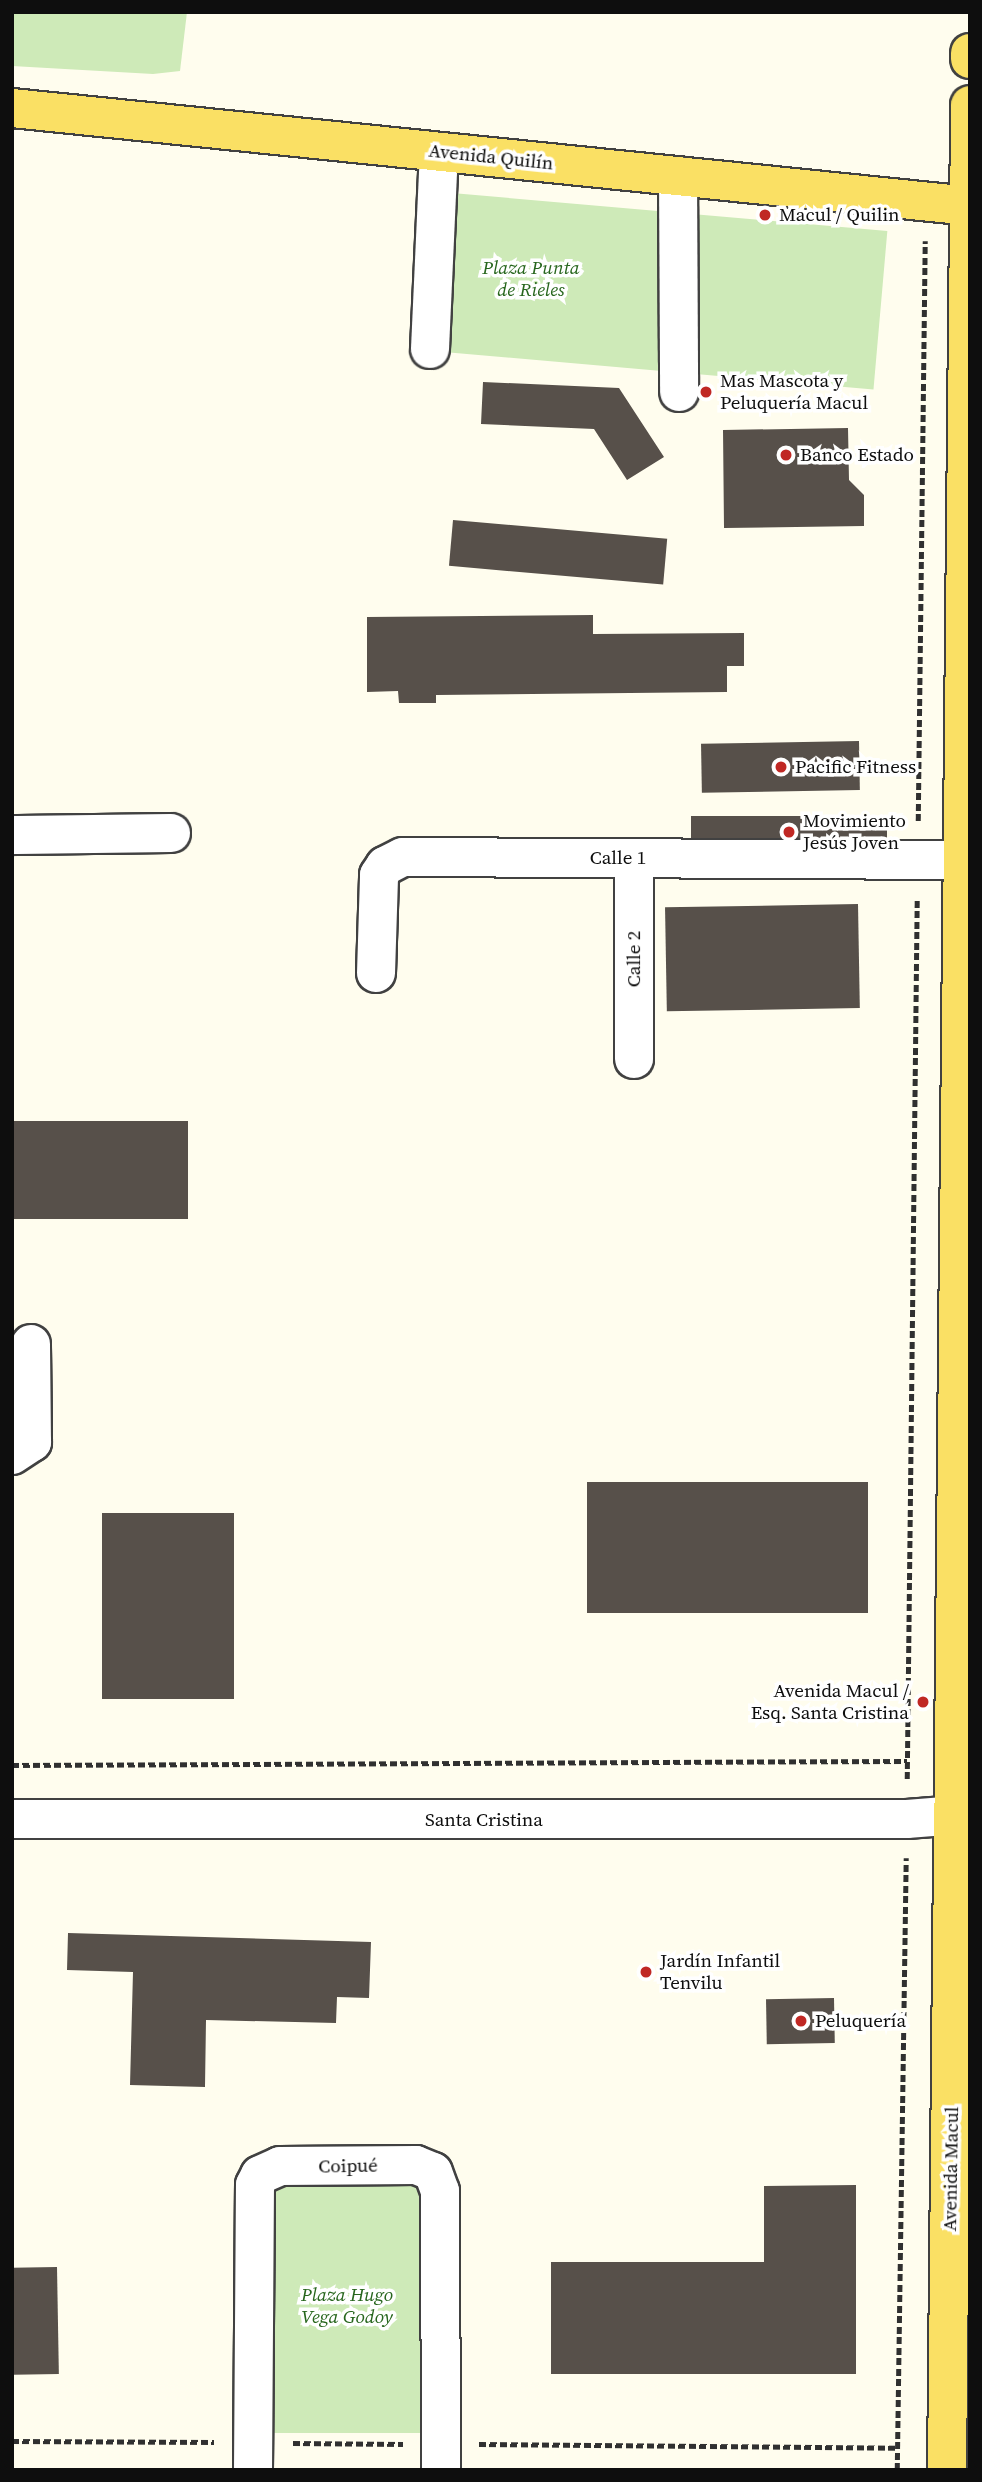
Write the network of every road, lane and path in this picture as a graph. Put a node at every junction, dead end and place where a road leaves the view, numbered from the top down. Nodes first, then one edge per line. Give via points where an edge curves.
1 (970, 53) edge
2 (970, 59) edge
3 (970, 104) edge
4 (12, 108) edge
5 (439, 152) junction
6 (678, 176) junction
7 (925, 202) junction
8 (969, 206) edge
9 (969, 278) edge
10 (430, 349) dead end
11 (679, 393) dead end
12 (170, 833) dead end
13 (12, 835) edge
14 (634, 858) junction
15 (917, 860) junction
16 (961, 860) junction
17 (376, 973) dead end
18 (634, 1059) dead end
19 (31, 1344) dead end
20 (12, 1455) edge
21 (907, 1761) junction
22 (12, 1765) edge
23 (963, 1815) edge
24 (12, 1819) edge
25 (907, 1819) junction
26 (253, 2470) edge
27 (441, 2470) edge
28 (897, 2470) edge
29 (947, 2470) edge

1 - 2 main road
3 - 8 main road, Avenida Macul
4 - 5 main road, Avenida Quilín
5 - 6 main road, Avenida Quilín
5 - 10 street
6 - 7 main road, Avenida Quilín
6 - 11 street
7 - 8 main road, Avenida Quilín
7 - 15 path
8 - 9 main road, Avenida Macul
9 - 16 main road, Avenida Macul
12 - 13 street
14 - 15 street, Calle 1
14 - 17 street, Calle 1 via 393,860 379,875
14 - 18 street, Calle 2
15 - 16 street, Calle 1
15 - 21 path
16 - 23 main road, Avenida Macul
19 - 20 street via 32,1442
21 - 22 path
21 - 25 path
23 - 25 street, Santa Cristina
23 - 29 main road, Avenida Macul
24 - 25 street, Santa Cristina
25 - 28 path
26 - 27 street, Coipué via 255,2185 260,2175 280,2166 415,2165 433,2172 440,2191

